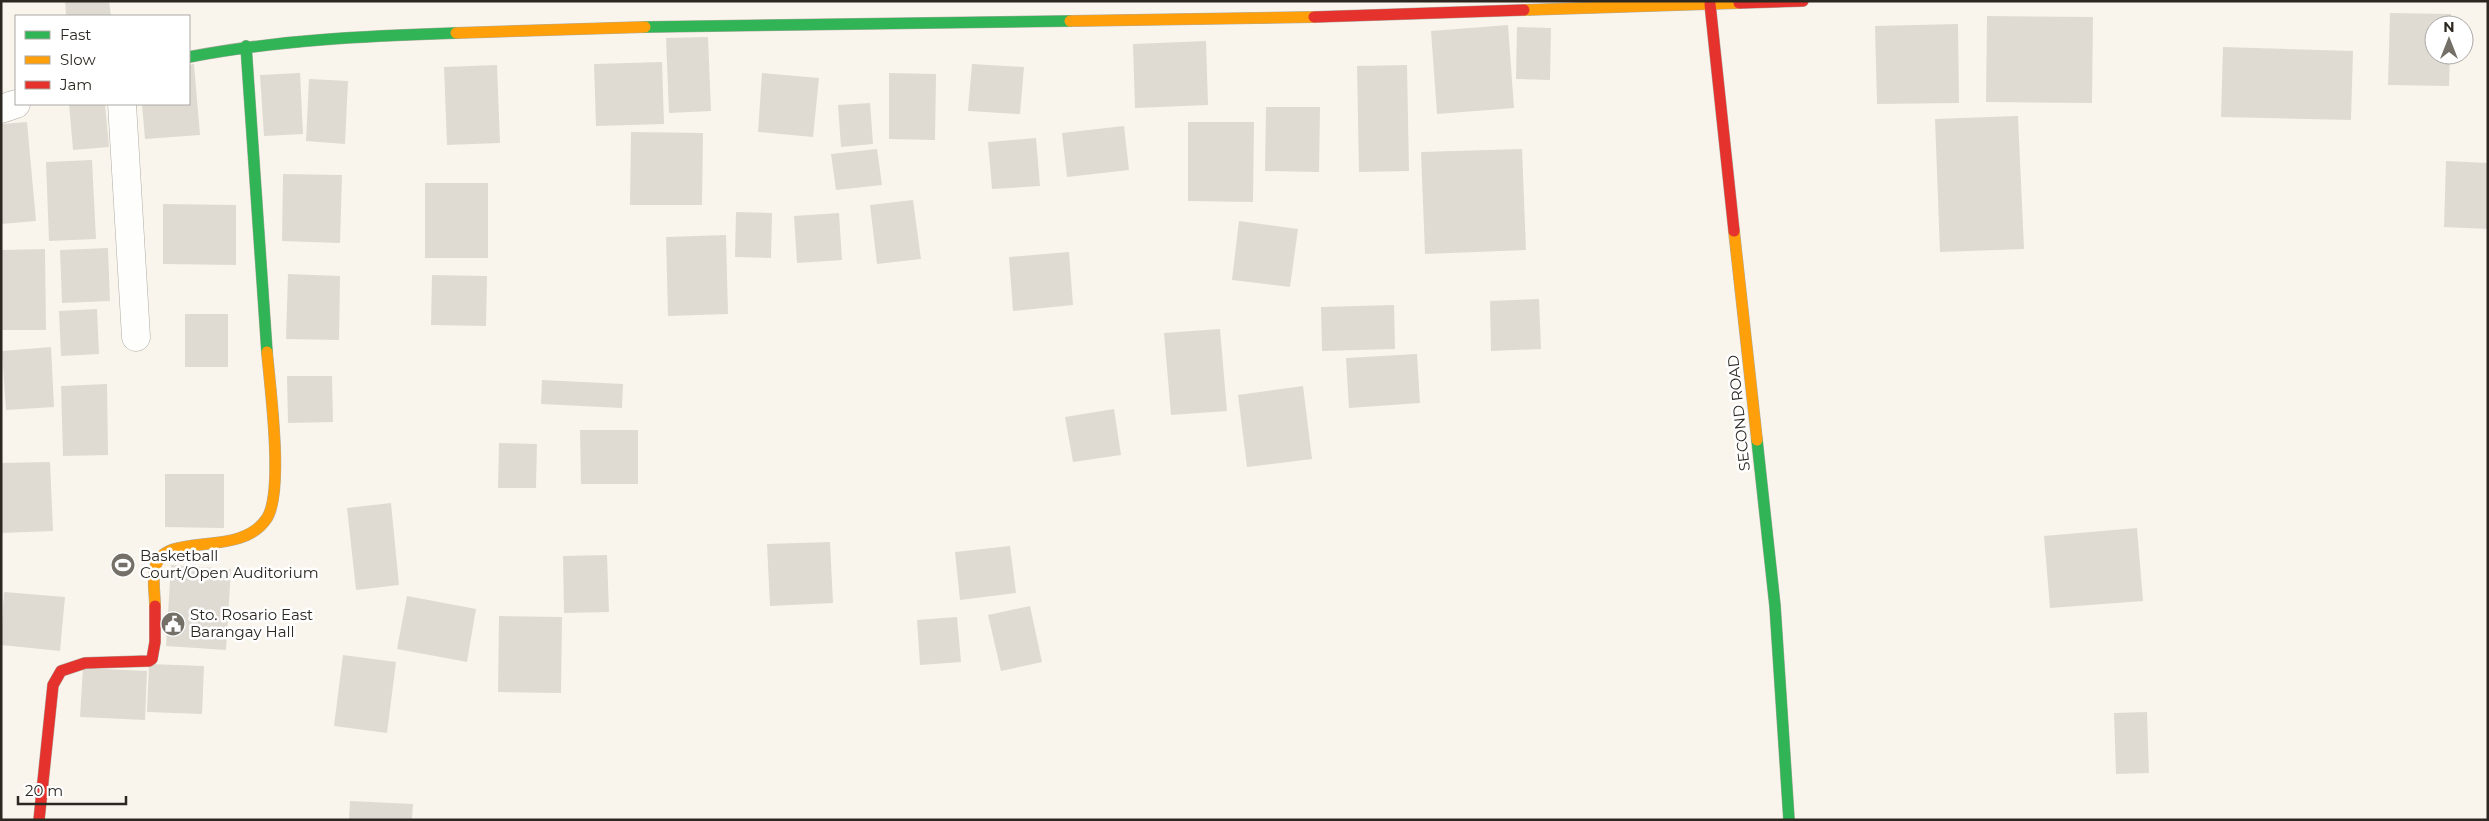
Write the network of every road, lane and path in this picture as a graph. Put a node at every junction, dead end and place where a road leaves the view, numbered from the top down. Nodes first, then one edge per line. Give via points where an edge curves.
1 (1803, 1) edge
2 (1710, 4) junction
3 (246, 46) junction
4 (190, 57) edge
5 (15, 104) edge
6 (122, 105) edge
7 (1, 109) edge
8 (136, 337) dead end
9 (39, 820) edge
10 (1789, 820) edge

1 - 2 street
2 - 3 street via 1284,18 668,26 348,36
2 - 10 street, SECOND ROAD via 1775,606
3 - 4 street
3 - 9 street via 274,450 273,494 267,518 256,532 236,542 171,548 161,554 155,567 152,659 85,663 61,671 53,685
5 - 7 street
6 - 8 street

